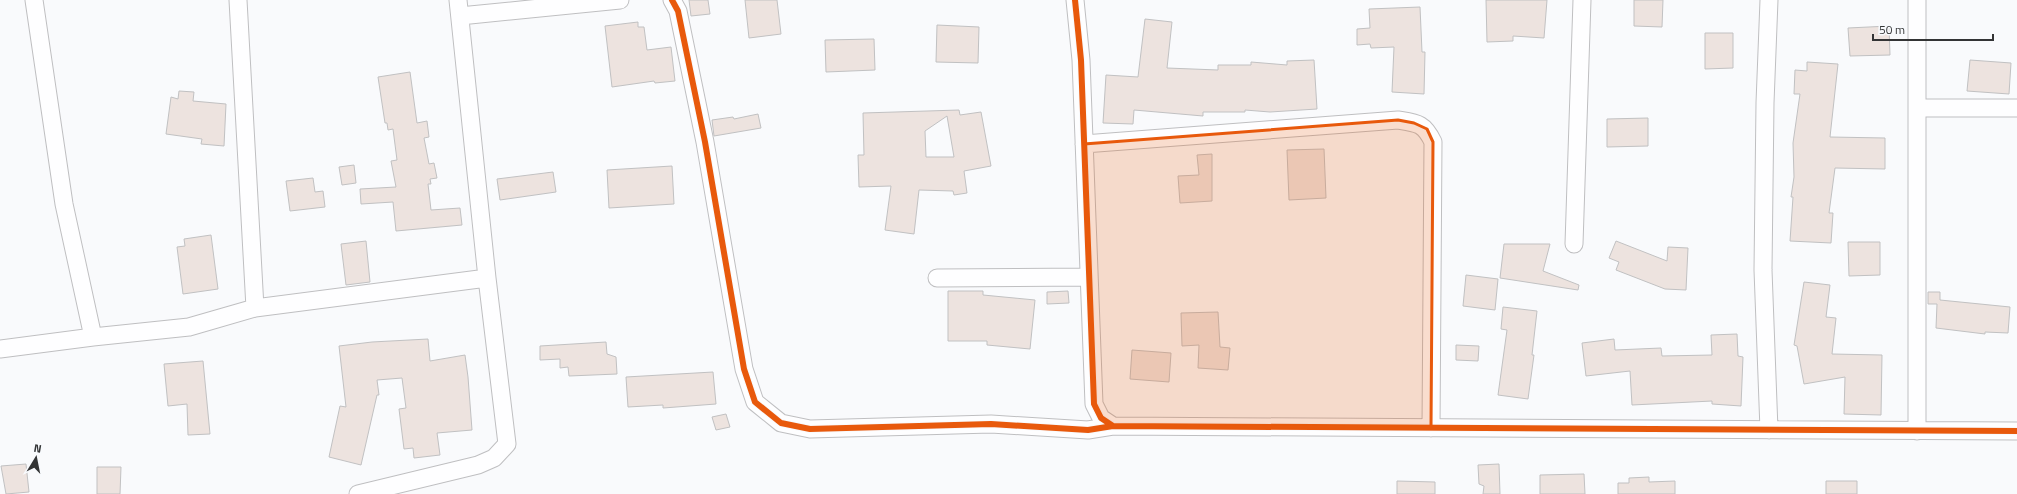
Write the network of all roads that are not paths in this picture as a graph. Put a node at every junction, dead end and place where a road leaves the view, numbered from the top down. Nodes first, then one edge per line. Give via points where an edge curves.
1 (34, 0) edge
2 (238, 0) edge
3 (620, 0) edge
4 (672, 0) edge
5 (1075, 0) edge
6 (1582, 0) edge
7 (1769, 0) edge
8 (1917, 0) edge
9 (459, 8) edge
10 (1917, 108) junction
11 (2017, 108) edge
12 (1084, 144) junction
13 (1574, 244) dead end
14 (1089, 277) junction
15 (487, 278) junction
16 (937, 278) dead end
17 (255, 308) junction
18 (93, 337) junction
19 (0, 350) edge
20 (1113, 426) junction
21 (1432, 428) junction
22 (1769, 430) junction
23 (1917, 431) junction
24 (2017, 431) edge
25 (358, 494) edge

1 - 18 street via 64,204
2 - 17 street
3 - 9 street
4 - 20 street via 678,11 703,134 744,369 755,402 781,423 810,429 991,424 1088,430
5 - 12 street via 1081,60
6 - 13 street
7 - 22 street via 1762,270
8 - 10 street
9 - 15 street
10 - 11 street
10 - 23 street
12 - 14 street
12 - 21 street via 1398,120 1414,122 1428,129 1433,142
14 - 16 street
14 - 20 street via 1094,404 1101,418
15 - 17 street
15 - 25 street via 507,444 494,458 478,465
17 - 18 street via 189,327
18 - 19 street
20 - 21 street
21 - 22 street
22 - 23 street
23 - 24 street

